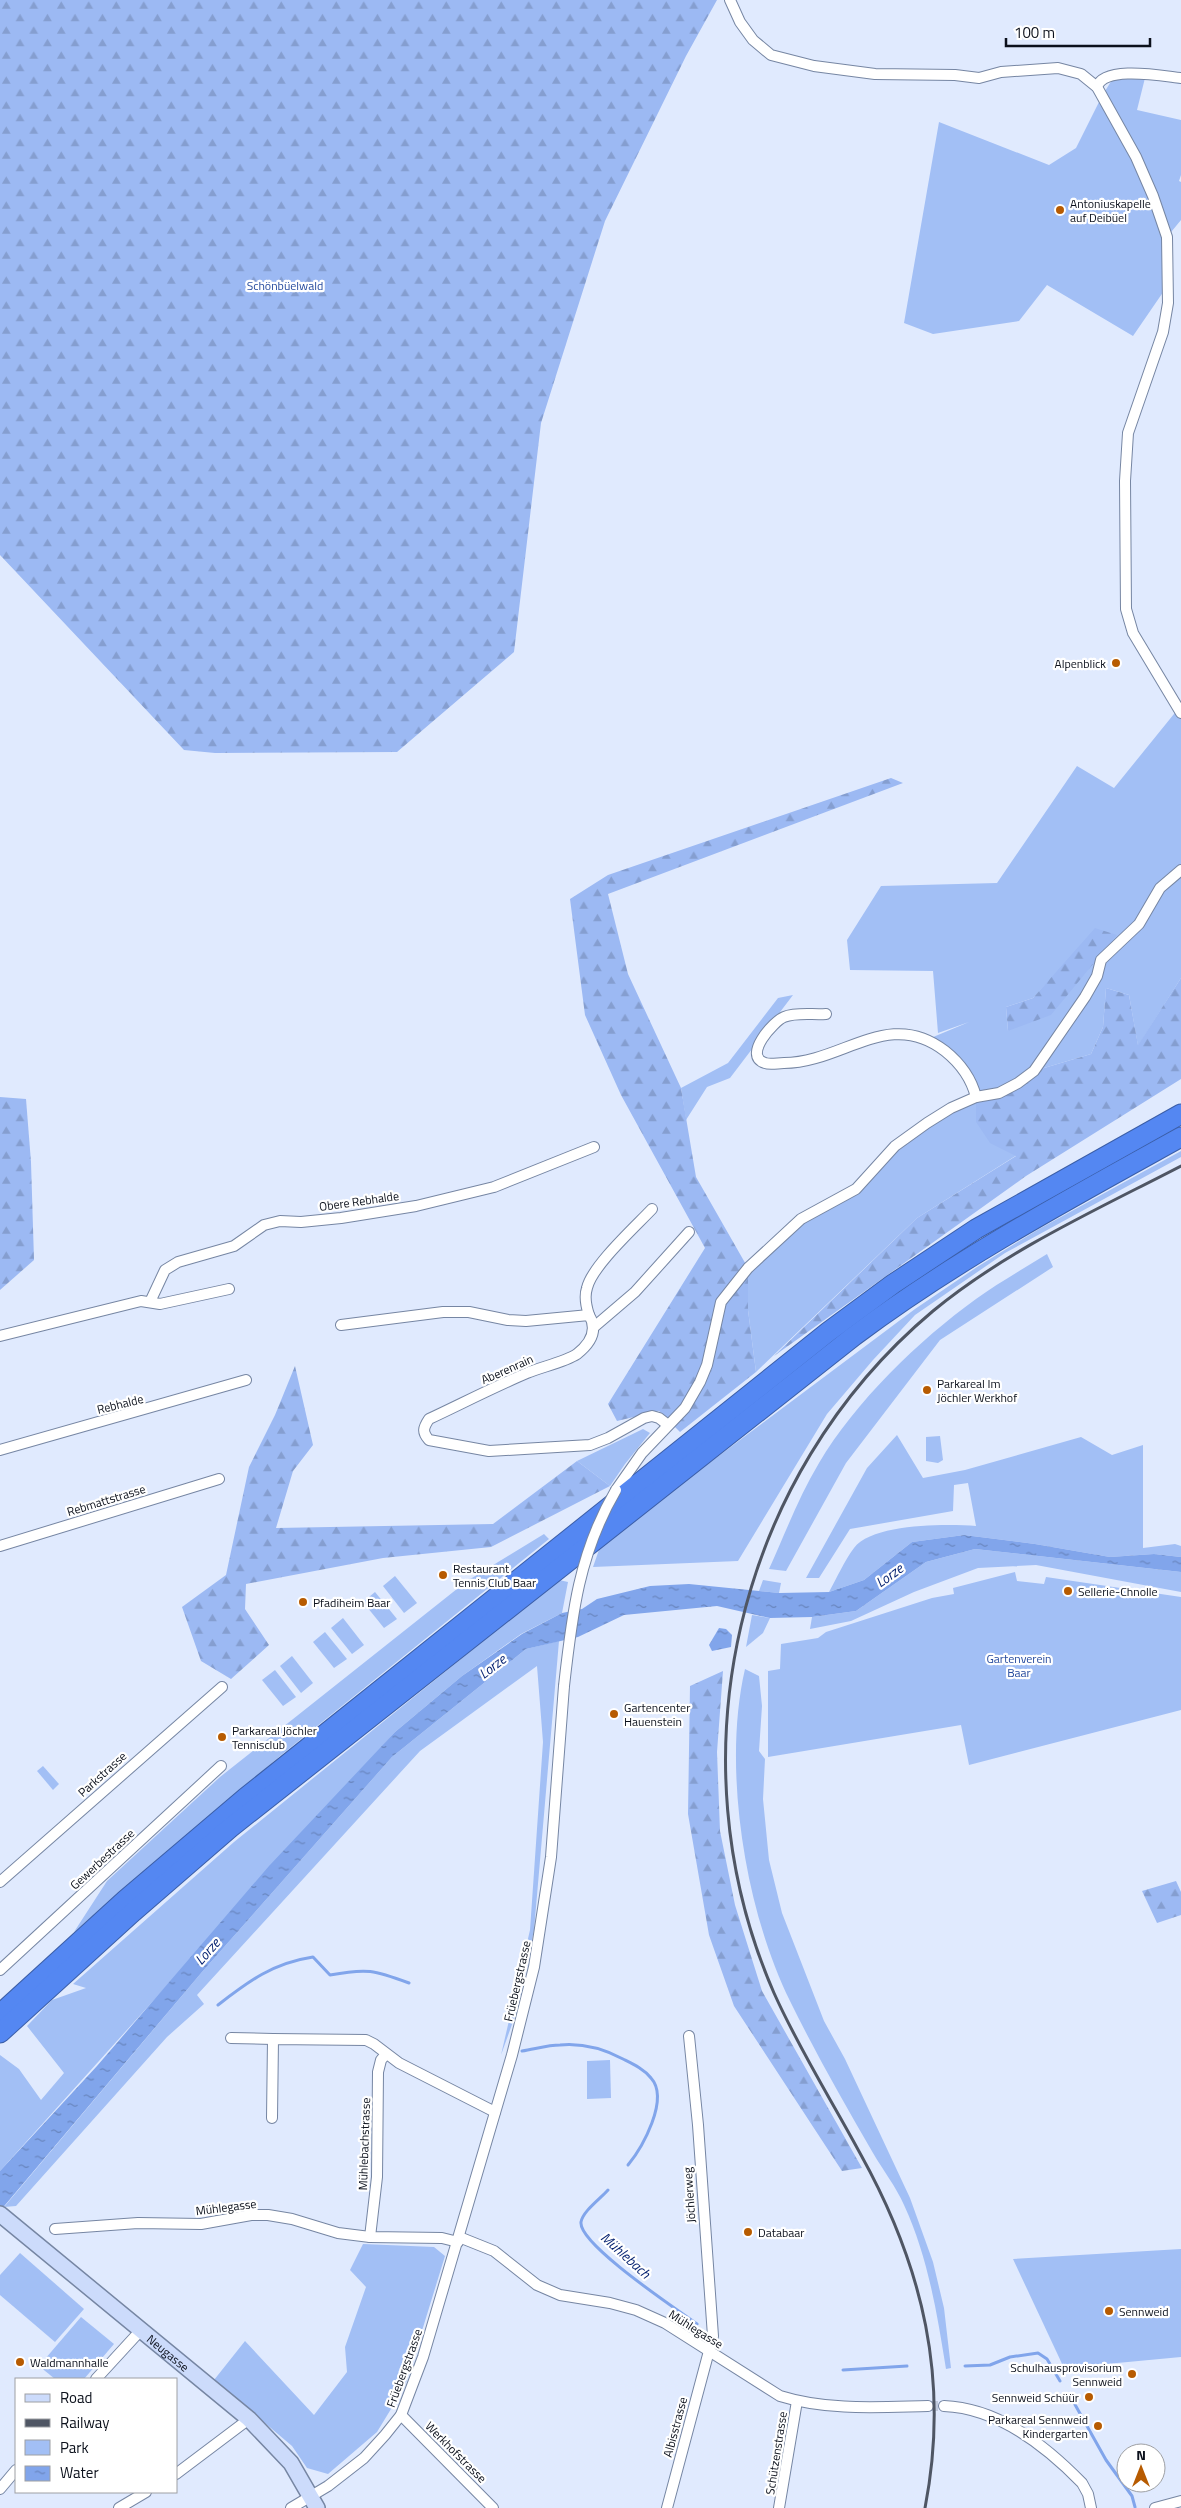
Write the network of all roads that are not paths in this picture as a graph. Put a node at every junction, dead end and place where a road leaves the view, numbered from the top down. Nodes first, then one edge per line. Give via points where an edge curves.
1 (730, 0) edge
2 (1181, 78) edge
3 (1097, 87) junction
4 (1181, 713) edge
5 (1181, 870) edge
6 (826, 1014) dead end
7 (976, 1097) junction
8 (1181, 1114) edge
9 (1181, 1137) edge
10 (594, 1147) dead end
11 (652, 1209) dead end
12 (689, 1232) dead end
13 (229, 1289) dead end
14 (150, 1302) junction
15 (589, 1315) junction
16 (341, 1324) dead end
17 (594, 1327) junction
18 (0, 1336) edge
19 (246, 1380) dead end
20 (668, 1425) junction
21 (0, 1450) edge
22 (219, 1479) dead end
23 (0, 1546) edge
24 (222, 1687) dead end
25 (220, 1766) dead end
26 (0, 1882) edge
27 (0, 1970) edge
28 (0, 2014) edge
29 (0, 2033) edge
30 (689, 2036) dead end
31 (230, 2038) dead end
32 (273, 2039) junction
33 (386, 2054) junction
34 (495, 2112) junction
35 (272, 2118) dead end
36 (2, 2215) edge
37 (55, 2228) dead end
38 (370, 2237) junction
39 (459, 2239) junction
40 (141, 2330) junction
41 (708, 2352) junction
42 (97, 2378) edge
43 (797, 2402) junction
44 (928, 2406) tunnel mouth
45 (944, 2406) tunnel mouth
46 (401, 2414) junction
47 (249, 2419) junction
48 (15, 2471) edge
49 (178, 2472) edge
50 (0, 2490) edge
51 (144, 2493) edge
52 (1181, 2501) edge
53 (314, 2502) edge
54 (119, 2508) edge
55 (291, 2508) edge
56 (493, 2508) edge
57 (668, 2508) edge
58 (779, 2508) edge
59 (1091, 2508) edge
60 (1155, 2508) edge

1 - 3 street via 740,22 771,55 814,66 875,74 979,78 1001,72 1058,68 1081,74
2 - 3 street via 1109,75 1099,81
3 - 4 street via 1136,157 1154,196 1166,236 1168,303 1163,332 1128,433 1126,609 1133,634
5 - 7 street, Früebergstrasse via 1160,888 1139,924 1101,960 1086,997 1034,1071 999,1093
6 - 7 street via 791,1016 780,1020 760,1041 756,1051 758,1058 766,1064 807,1062 884,1034 916,1036 940,1047 954,1058 973,1084
7 - 20 street, Früebergstrasse via 951,1108 895,1146 856,1189 801,1219 748,1268 721,1302 700,1382 685,1408
8 - 28 highway via 984,1224 828,1332 245,1798 125,1900
9 - 29 highway via 987,1245 847,1341 246,1816 133,1912
10 - 14 street, Obere Rebhalde via 494,1187 416,1206 341,1218 280,1221 264,1225 234,1246 178,1262 165,1270
11 - 15 street via 594,1272 587,1288 585,1305
12 - 17 street via 635,1292
13 - 14 street via 160,1304
14 - 18 street via 141,1301
15 - 16 street via 526,1321 469,1312 443,1312
15 - 17 street
17 - 20 street, Aberenrain via 587,1343 576,1354 429,1419 424,1434 429,1440 488,1451 590,1445 652,1416
19 - 21 street, Rebhalde
20 - 34 street, Früebergstrasse, bridge via 616,1490 592,1537 576,1588 543,1918 522,2017
22 - 23 street, Rebmattstrasse
24 - 26 street, Parkstrasse
25 - 27 street, Gewerbestrasse
30 - 41 street, Jöchlerweg via 712,2318 713,2336
31 - 32 street
32 - 33 street via 366,2040
32 - 35 street
33 - 34 street
33 - 38 street, Mühlebachstrasse via 378,2072 377,2177
34 - 39 street, Früebergstrasse
36 - 40 street, Neugasse
37 - 38 street, Mühlegasse via 138,2223 202,2224 268,2215 338,2233
38 - 39 street, Mühlegasse
39 - 41 street, Mühlegasse via 494,2251 537,2285 560,2295 636,2310 665,2323
39 - 46 street, Früebergstrasse via 423,2357
40 - 42 street
40 - 47 street, Neugasse
41 - 43 street, Mühlegasse via 764,2387
41 - 57 street, Albisstrasse
43 - 44 street, Mühlegasse via 856,2408
43 - 58 street, Schützenstrasse
45 - 59 street via 976,2411 1023,2434 1082,2483
46 - 53 street, Früebergstrasse via 364,2458 328,2486
46 - 56 street, Werkhofstrasse
47 - 49 street
47 - 53 street, Neugasse via 290,2463
48 - 50 street
51 - 54 street
52 - 60 street
53 - 55 street, Früebergstrasse

